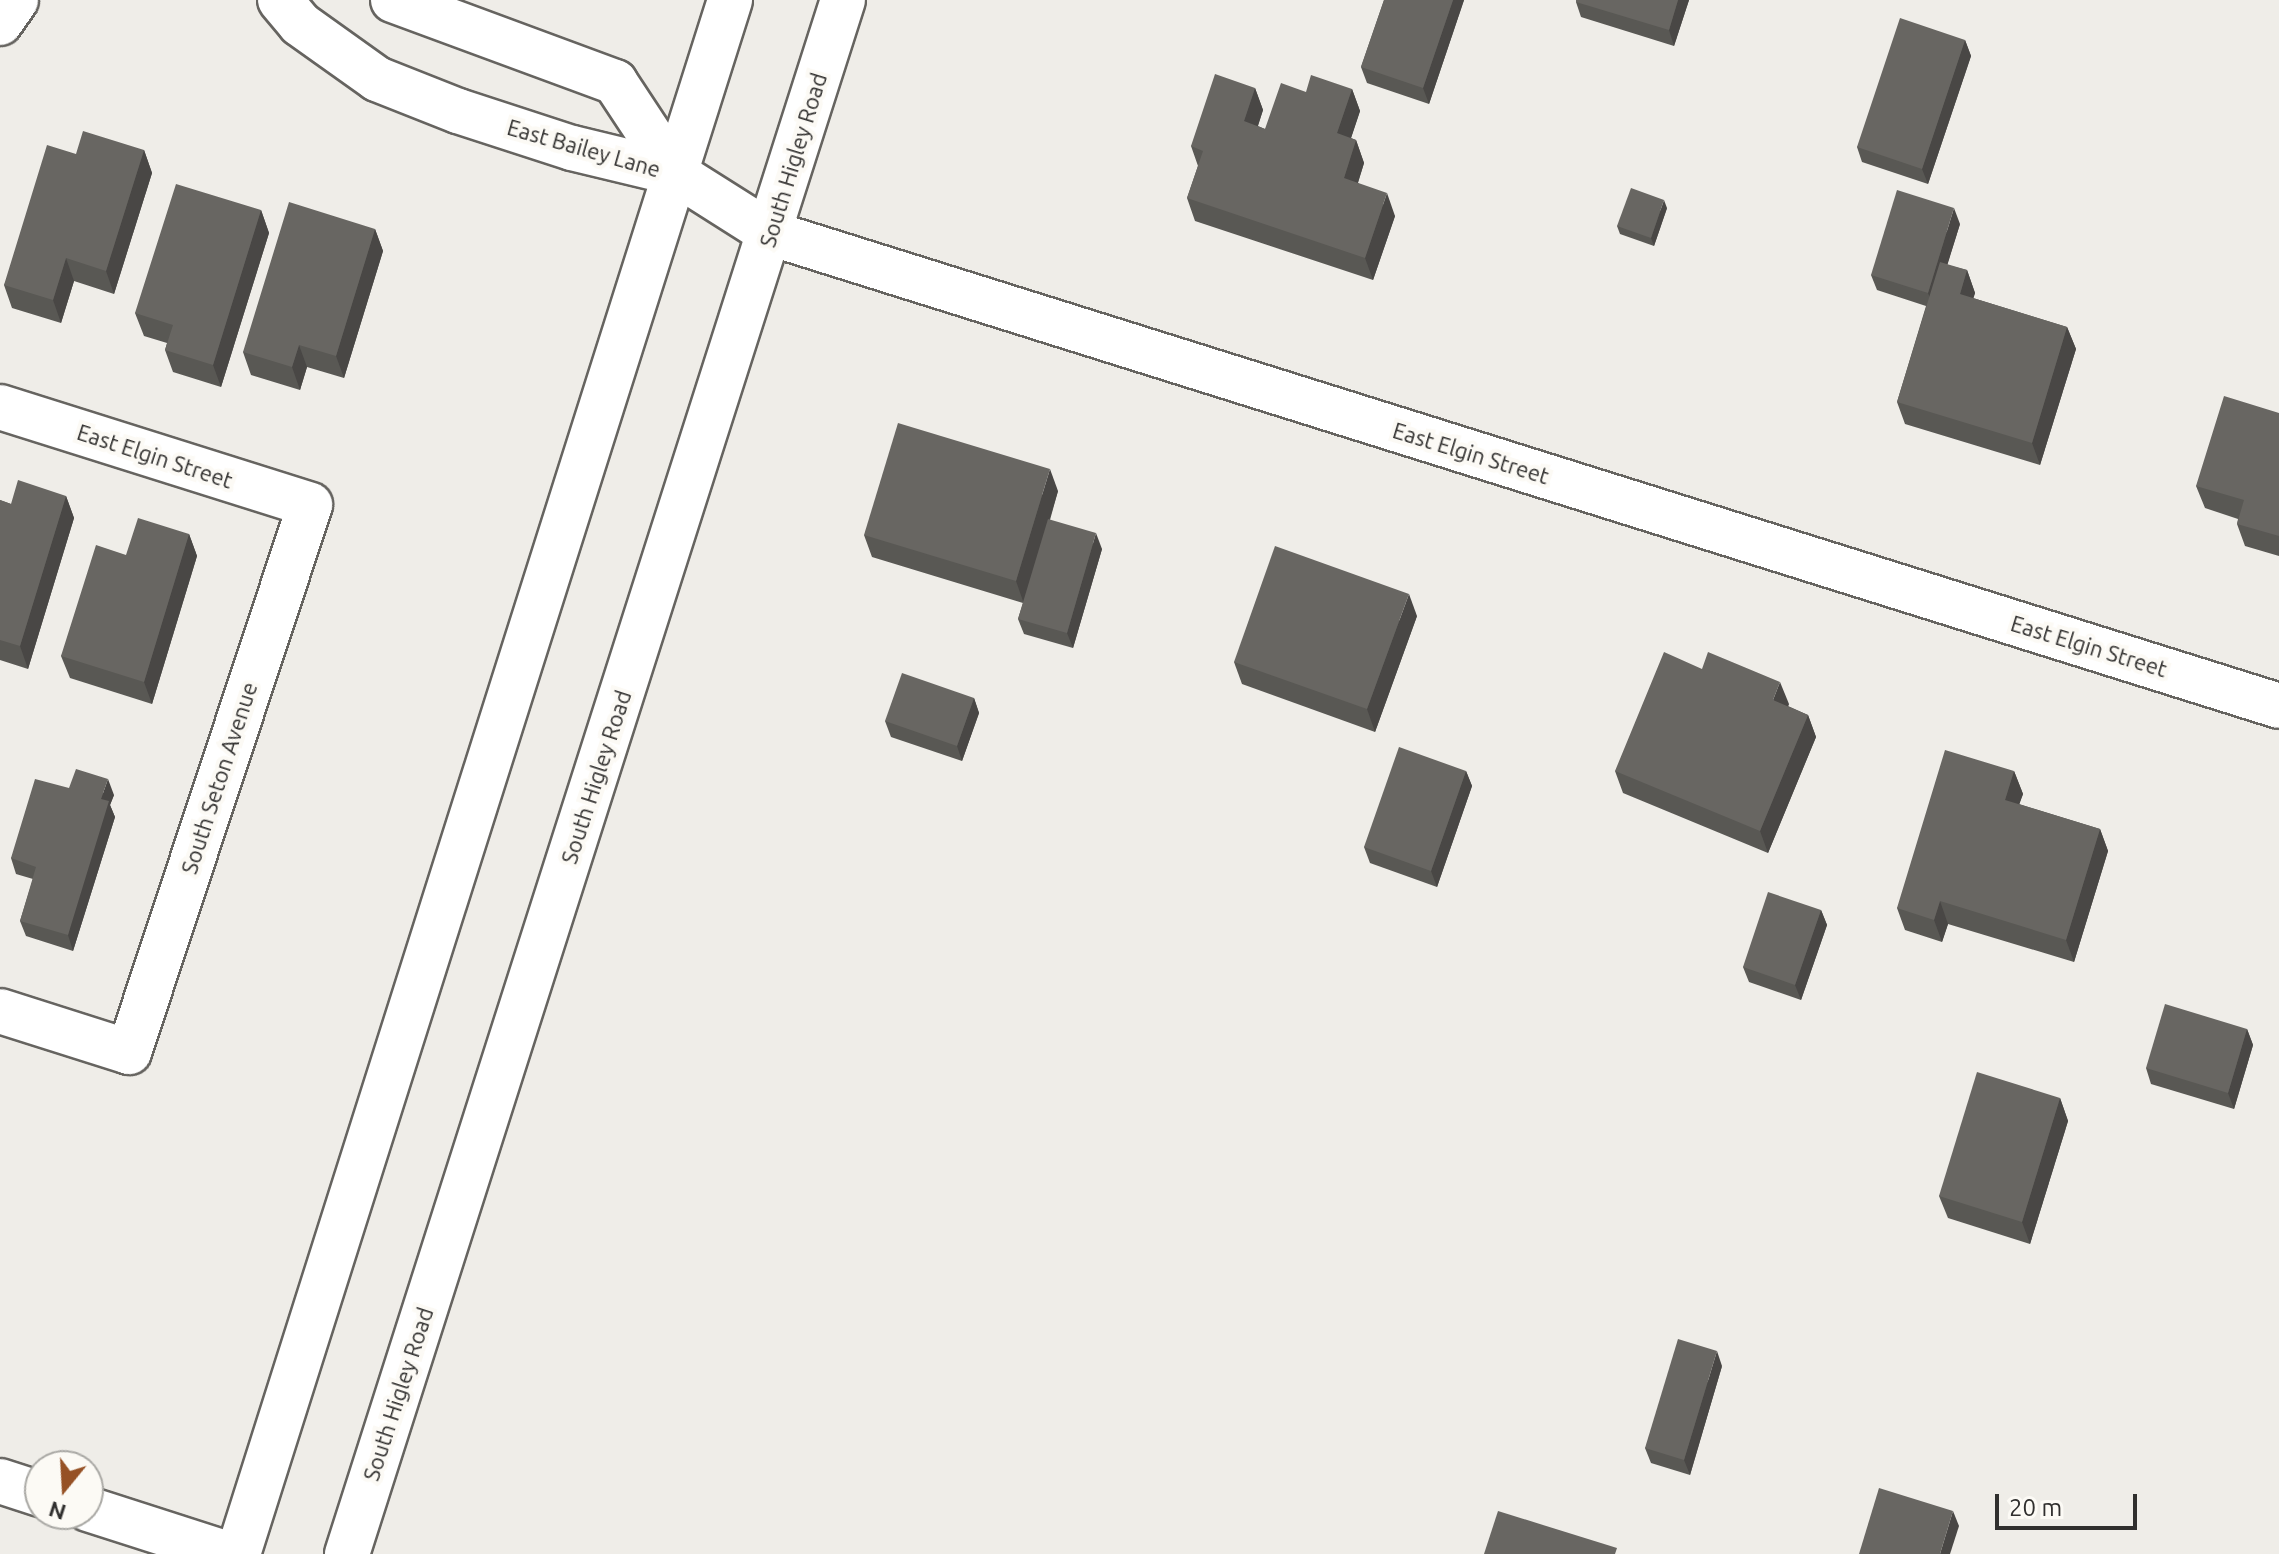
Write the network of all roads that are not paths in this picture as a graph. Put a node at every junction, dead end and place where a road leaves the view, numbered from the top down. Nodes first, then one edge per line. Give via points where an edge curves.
1 (16, 0) edge
2 (280, 0) edge
3 (393, 0) edge
4 (730, 0) edge
5 (843, 0) edge
6 (0, 23) edge
7 (675, 173) junction
8 (770, 233) junction
9 (0, 407) edge
10 (310, 505) joint
11 (2279, 706) edge
12 (0, 1011) edge
13 (0, 1481) edge
14 (24, 1489) edge
15 (104, 1514) edge
16 (228, 1554) edge
17 (238, 1554) edge
18 (347, 1554) edge

1 - 6 street
2 - 7 street, East Bailey Lane via 300,24 377,79 572,148
3 - 7 street, East Bailey Lane via 615,82
4 - 7 street
5 - 8 street, South Higley Road
7 - 8 street, East Elgin Street
7 - 17 street
8 - 11 street, East Elgin Street
8 - 18 street, South Higley Road
9 - 10 street, East Elgin Street
10 - 12 street, South Seton Avenue via 129,1052
13 - 14 street
15 - 16 street

